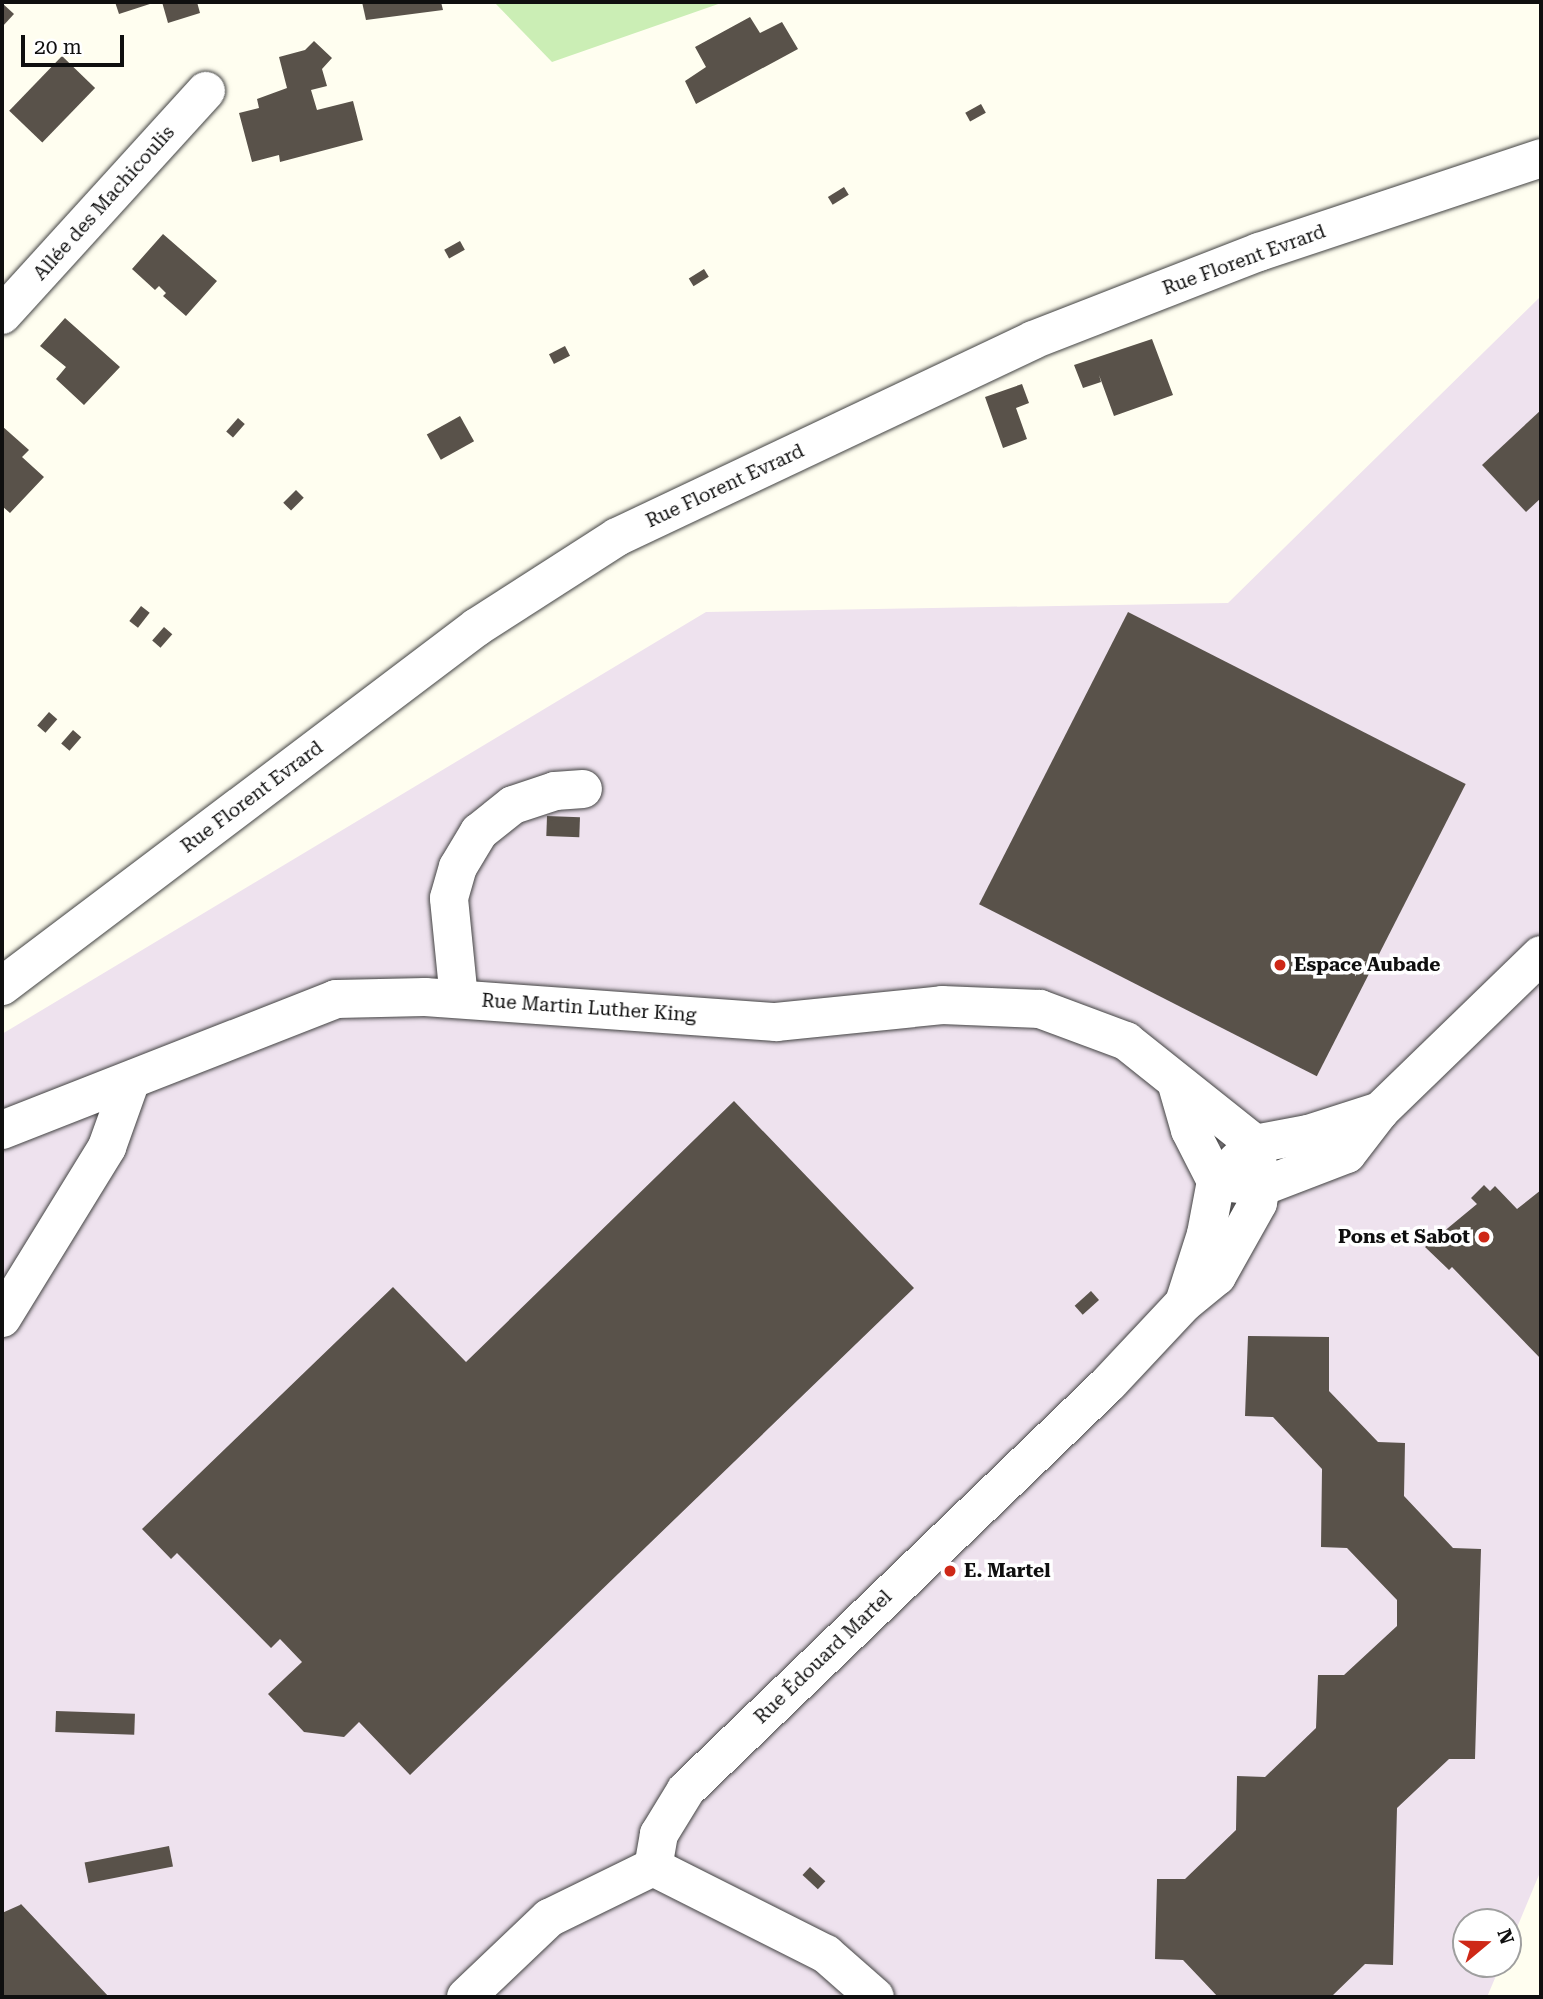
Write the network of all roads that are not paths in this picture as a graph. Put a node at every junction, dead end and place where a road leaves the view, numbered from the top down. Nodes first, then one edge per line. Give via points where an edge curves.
1 (206, 92) dead end
2 (1541, 158) edge
3 (2, 315) edge
4 (583, 789) dead end
5 (1541, 955) edge
6 (2, 986) edge
7 (459, 999) junction
8 (131, 1080) junction
9 (1177, 1085) junction
10 (1380, 1111) junction
11 (2, 1130) edge
12 (1255, 1144) junction
13 (1216, 1181) junction
14 (1261, 1187) junction
15 (1184, 1303) junction
16 (2, 1318) edge
17 (653, 1867) junction
18 (467, 1997) edge
19 (874, 1997) edge

1 - 3 street, Allée des Machicoulis
2 - 6 street, Rue Florent Evrard via 1259,252 1033,340 617,537 477,627
4 - 7 street via 555,791 513,805 479,832 458,867 449,898
5 - 10 street
7 - 8 street, Rue Martin Luther King via 336,999
7 - 9 street, Rue Martin Luther King via 776,1022 942,1005 1040,1009 1126,1041
8 - 11 street, Rue Martin Luther King
8 - 16 street via 107,1147
9 - 12 street, Rue Martin Luther King via 1212,1107
9 - 13 street via 1190,1130
10 - 12 street via 1308,1134
10 - 14 street via 1347,1154
12 - 13 street
12 - 14 street
13 - 14 street
13 - 15 street via 1206,1234
14 - 15 street via 1244,1235 1224,1266
15 - 17 street, Rue Édouard Martel via 1108,1384 686,1790 659,1834
17 - 18 street via 549,1918
17 - 19 street via 827,1954

